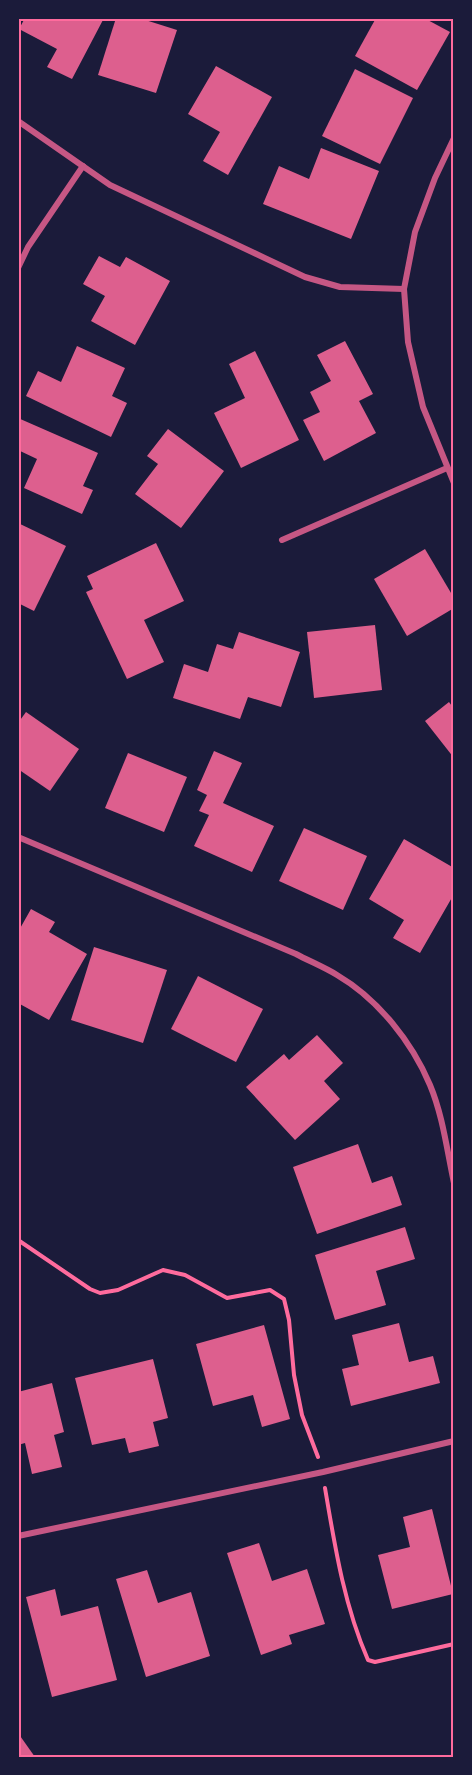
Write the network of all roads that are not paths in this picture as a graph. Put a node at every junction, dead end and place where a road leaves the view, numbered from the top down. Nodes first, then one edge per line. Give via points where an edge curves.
1 (18, 120) edge
2 (454, 138) edge
3 (83, 166) junction
4 (18, 268) edge
5 (404, 289) junction
6 (447, 468) junction
7 (454, 483) edge
8 (282, 540) dead end
9 (18, 837) edge
10 (454, 1183) edge
11 (454, 1441) edge
12 (18, 1536) edge

1 - 3 street
2 - 5 street via 415,232
3 - 4 street
3 - 5 street via 110,185 305,277 340,287
5 - 6 street via 408,342 423,407
6 - 7 street
6 - 8 street
9 - 10 street via 296,954 338,975 366,997 393,1023 430,1086
11 - 12 street

